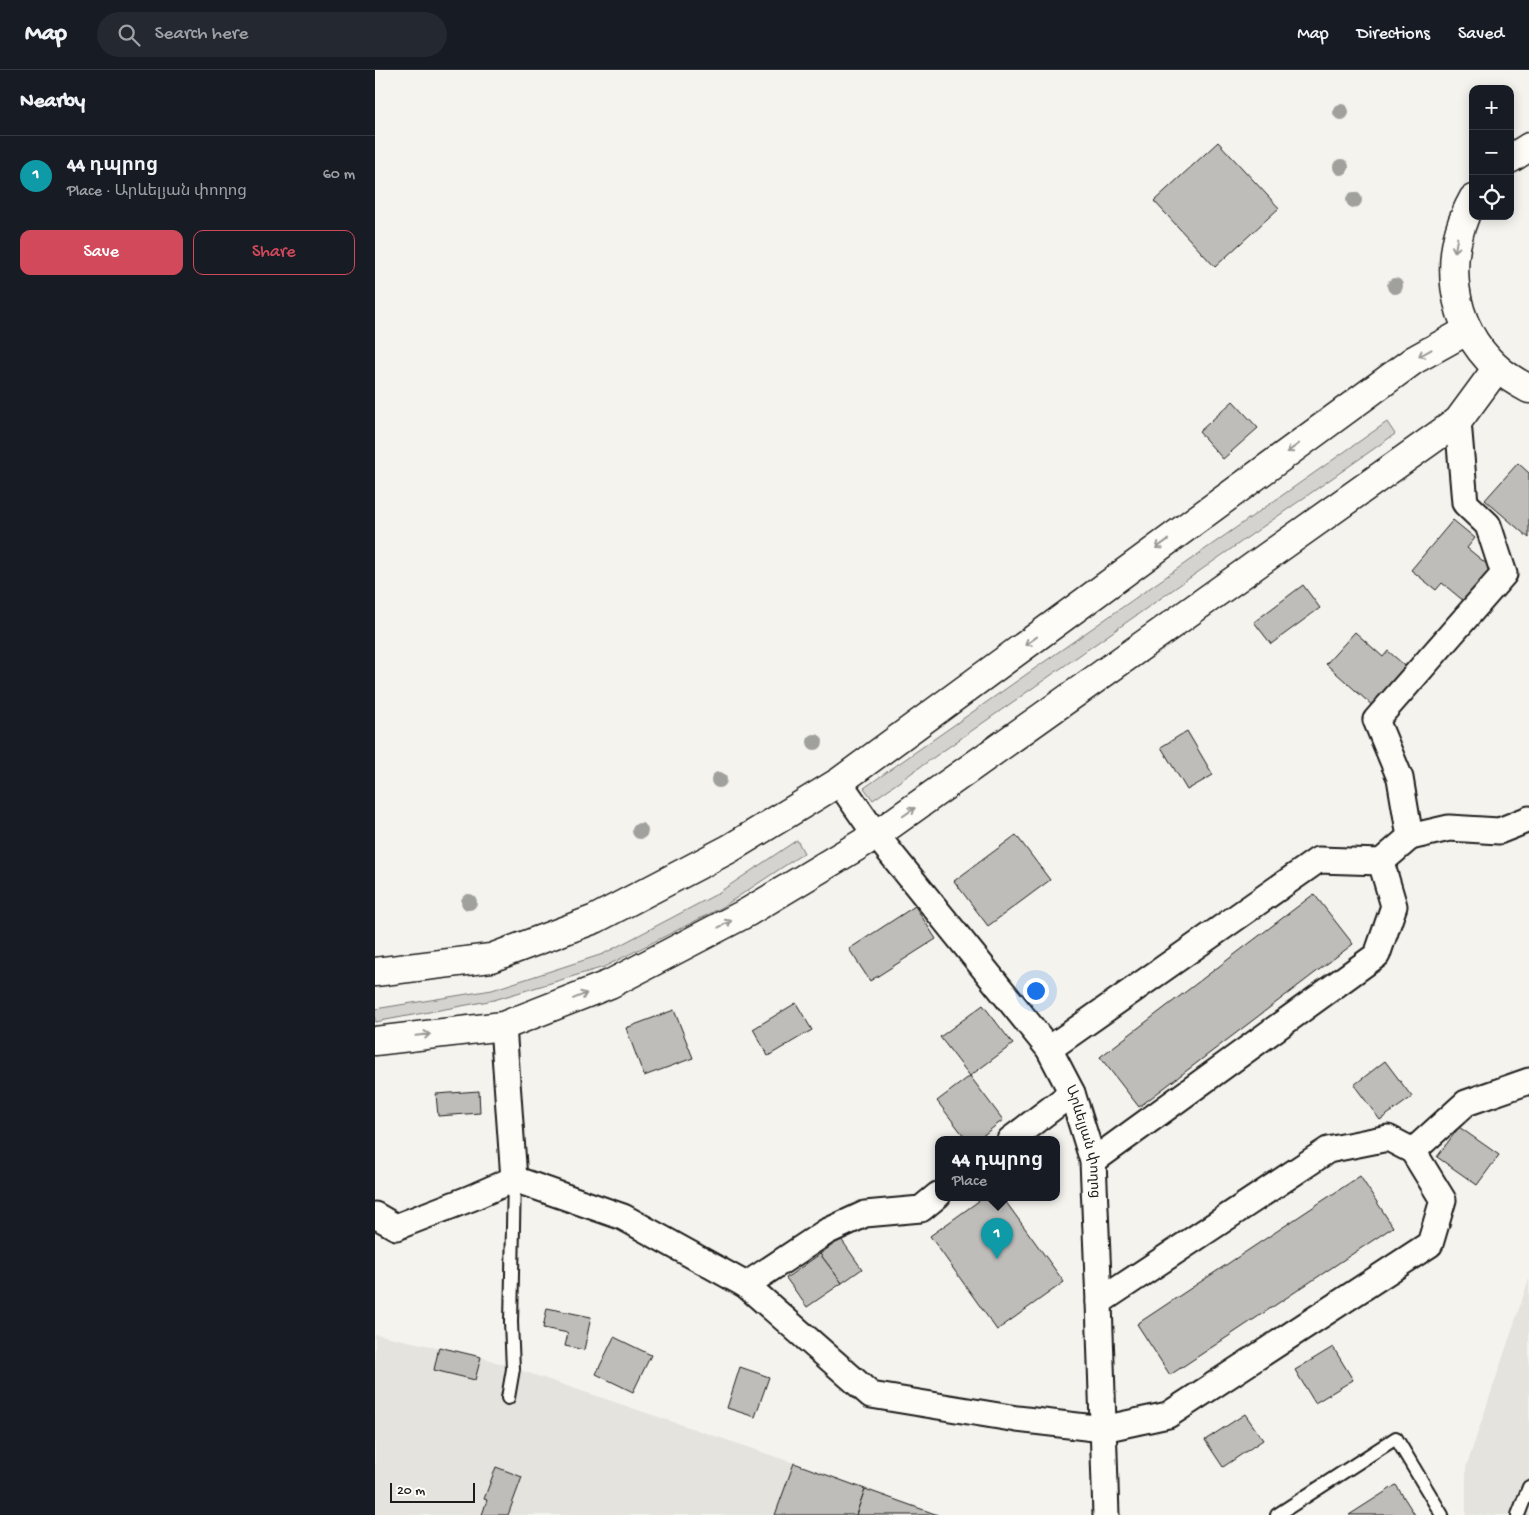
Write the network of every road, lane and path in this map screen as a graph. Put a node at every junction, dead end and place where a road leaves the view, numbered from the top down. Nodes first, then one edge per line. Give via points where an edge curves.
1 (1529, 147) edge
2 (1514, 156) edge
3 (1469, 208) edge
4 (1468, 330) junction
5 (1497, 368) junction
6 (1529, 389) edge
7 (1458, 421) junction
8 (839, 782) junction
9 (1529, 819) edge
10 (876, 835) junction
11 (1410, 837) junction
12 (1381, 862) junction
13 (375, 972) edge
14 (503, 1026) junction
15 (375, 1040) edge
16 (1049, 1049) junction
17 (1529, 1081) edge
18 (1072, 1093) junction
19 (1015, 1136) edge
20 (1413, 1151) junction
21 (1093, 1161) junction
22 (514, 1179) junction
23 (935, 1197) edge
24 (382, 1225) edge
25 (746, 1284) junction
26 (1099, 1302) junction
27 (508, 1398) dead end
28 (1103, 1429) junction
29 (1529, 1487) edge
30 (1106, 1515) edge
31 (1277, 1515) edge
32 (1442, 1515) edge
33 (1518, 1515) edge

1 - 2 main road
3 -> 4 main road via 1460,225 1453,260 1456,296
4 - 5 main road
4 -> 8 main road via 1414,360
5 - 6 main road
5 - 7 main road
10 -> 7 main road
7 - 11 street via 1465,503 1489,525 1504,574 1376,720 1400,778
8 - 10 street, Արևելյան փողոց
8 - 13 main road via 729,849 595,919 491,958
9 - 11 street via 1499,831 1449,828
14 -> 10 main road via 610,984 748,912
10 - 16 street, Արևելյան փողոց
11 - 12 street
12 - 16 street via 1318,860
12 - 21 street via 1394,906 1377,955
15 -> 14 main road
14 - 22 street
16 - 18 street, Արևելյան փողոց
17 - 20 street via 1466,1103
18 - 19 street
18 - 21 street, Արևելյան փողոց
20 - 26 street via 1388,1138 1328,1150
20 - 28 street via 1443,1200 1430,1244 1168,1415
21 - 26 street, Արևելյան փողոց
22 - 24 street via 471,1198
22 - 25 street via 623,1217
22 - 27 lane via 513,1369
23 - 25 street via 921,1209 865,1214 826,1232
25 - 28 street via 871,1395 1017,1419
26 - 28 street, Արևելյան փողոց
28 - 30 street, Արևելյան փողոց
29 - 33 lane
31 - 32 lane via 1396,1438

